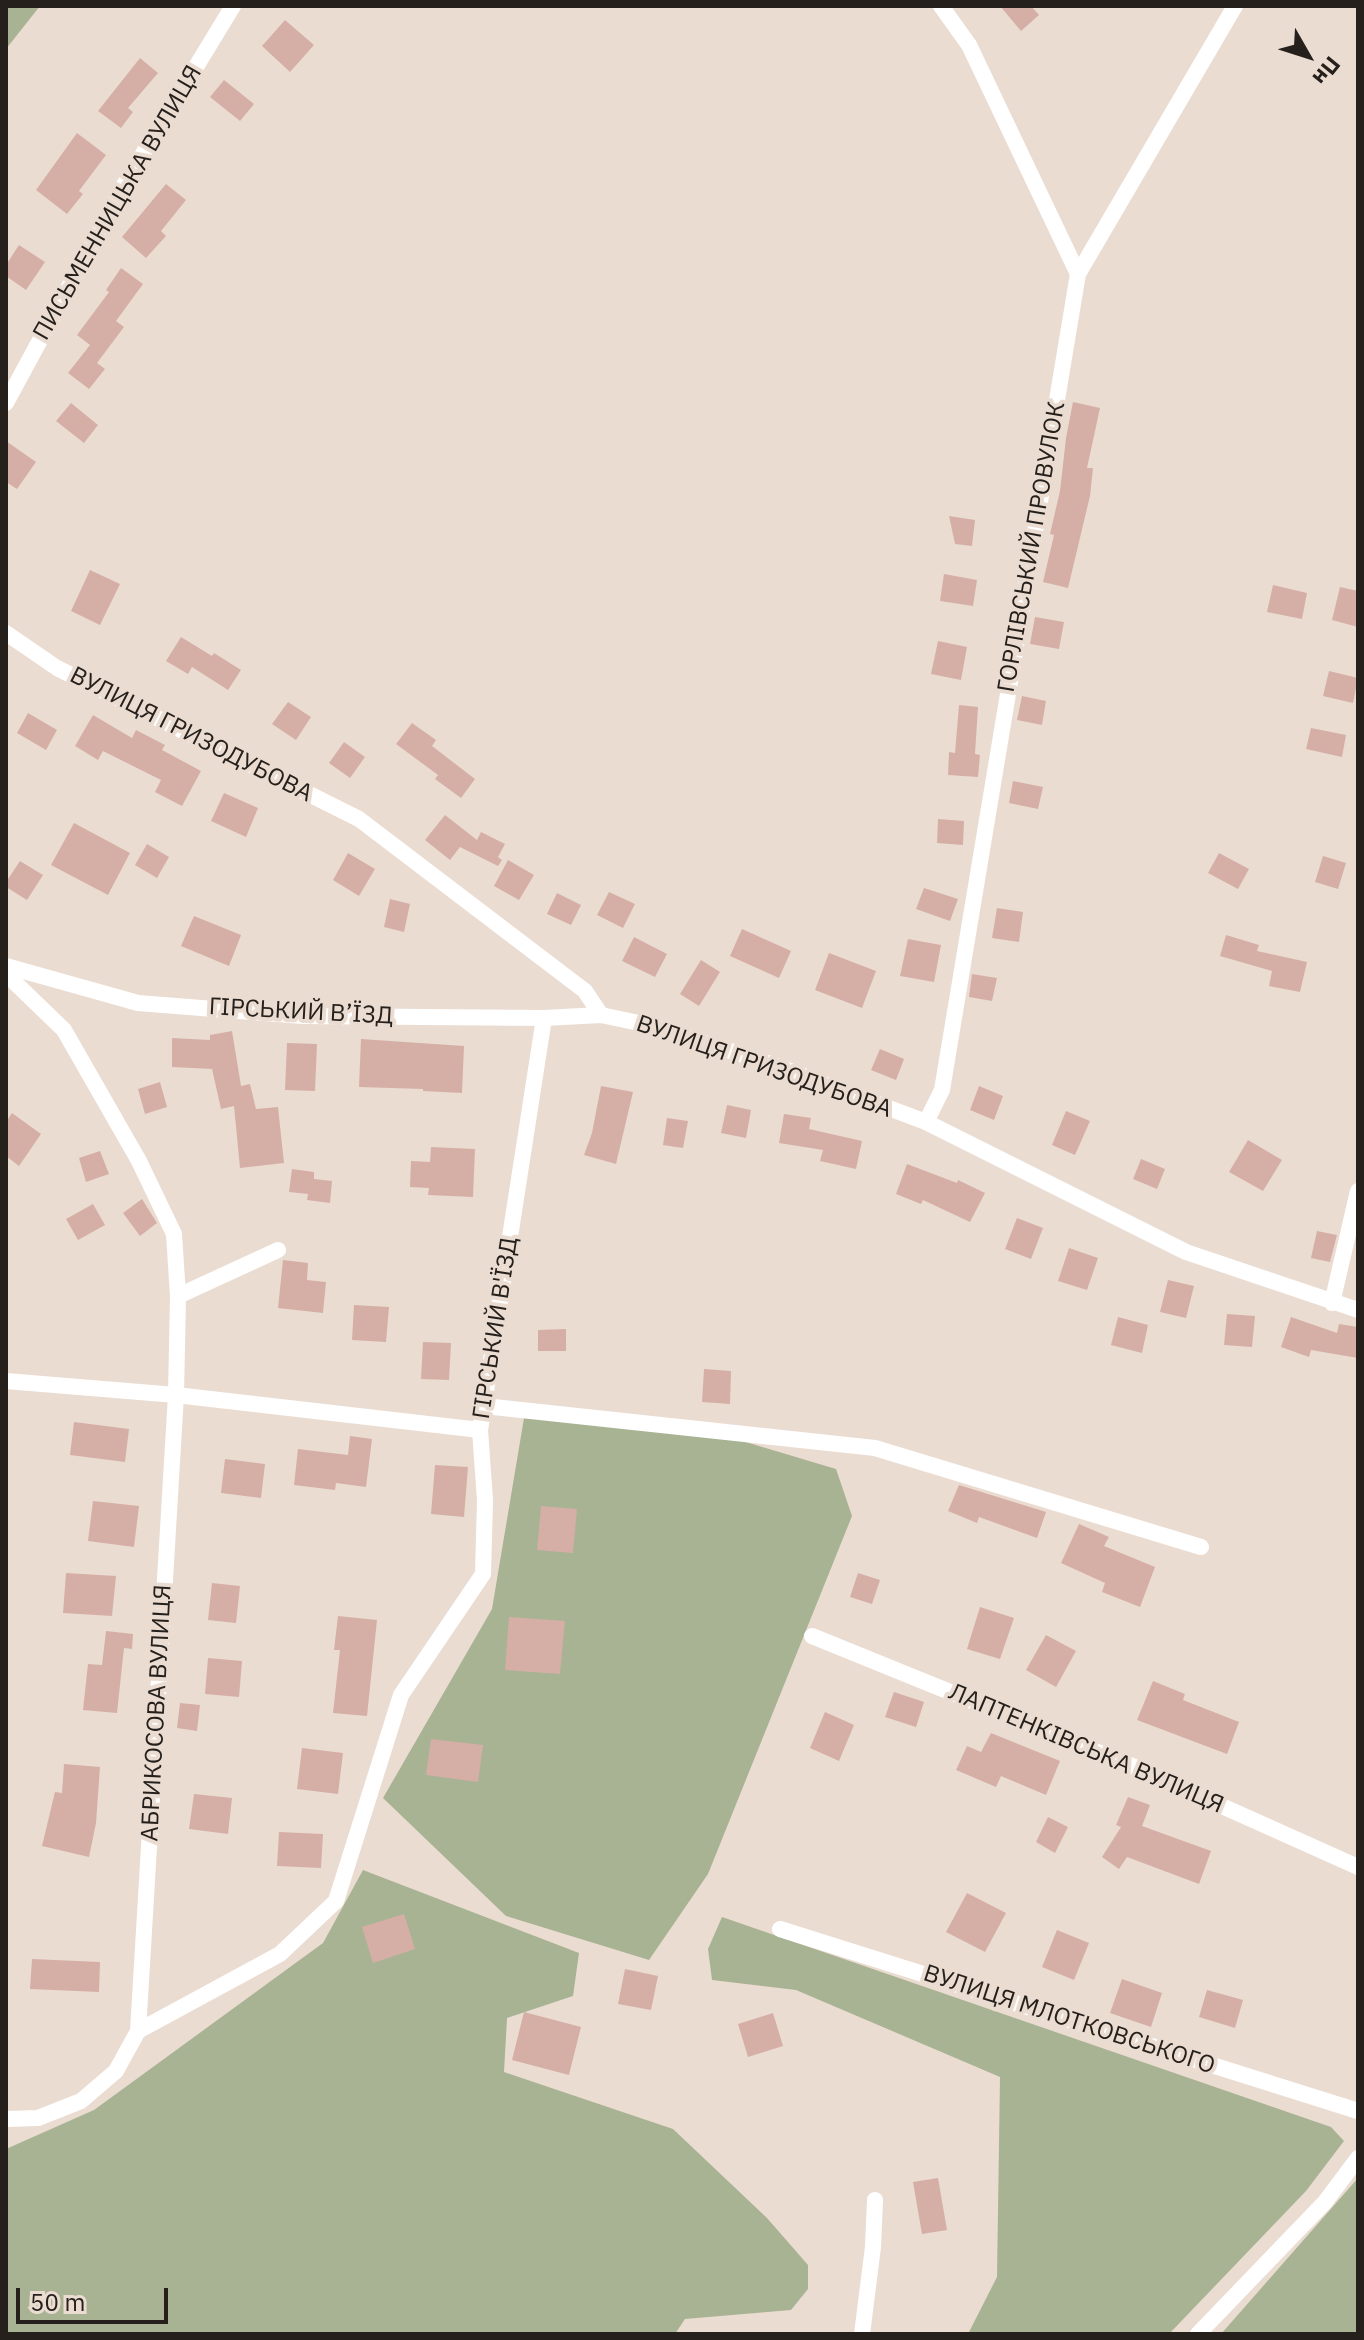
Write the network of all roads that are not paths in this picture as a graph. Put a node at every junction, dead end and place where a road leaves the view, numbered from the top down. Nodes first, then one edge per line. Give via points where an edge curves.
1 (233, 6) edge
2 (941, 6) edge
3 (1235, 6) edge
4 (1078, 274) junction
5 (6, 403) edge
6 (6, 633) edge
7 (6, 966) edge
8 (6, 974) edge
9 (601, 1015) junction
10 (544, 1018) junction
11 (926, 1122) junction
12 (1358, 1191) edge
13 (278, 1250) dead end
14 (178, 1296) junction
15 (1332, 1303) junction
16 (1358, 1310) edge
17 (6, 1381) edge
18 (176, 1395) junction
19 (484, 1406) junction
20 (480, 1430) junction
21 (1201, 1547) dead end
22 (812, 1636) dead end
23 (1358, 1867) edge
24 (780, 1929) dead end
25 (138, 2031) junction
26 (1358, 2111) edge
27 (6, 2119) edge
28 (1358, 2158) edge
29 (875, 2200) dead end
30 (862, 2334) edge
31 (1198, 2334) edge

1 - 5 street, ПИСЬМЕННИЦЬКА ВУЛИЦЯ via 124,185
2 - 4 street via 969,45
3 - 4 street, ГОРЛІВСЬКИЙ ПРОВУЛОК
4 - 11 street, ГОРЛІВСЬКИЙ ПРОВУЛОК via 942,1090
6 - 9 street, ВУЛИЦЯ ГРИЗОДУБОВА via 57,668 359,819 585,991
7 - 10 street, ГІРСЬКИЙ В’ЇЗД via 138,1003 303,1016
8 - 14 street via 64,1030 139,1161 174,1234
9 - 10 street, ГІРСЬКИЙ В’ЇЗД
9 - 11 street, ВУЛИЦЯ ГРИЗОДУБОВА via 759,1060
10 - 19 street, ГІРСЬКИЙ В'ЇЗД
11 - 15 street, ВУЛИЦЯ ГРИЗОДУБОВА via 1186,1252
12 - 15 street
13 - 14 street
14 - 18 street
15 - 16 street, ВУЛИЦЯ ГРИЗОДУБОВА
17 - 18 street, ГІРСЬКИЙ В'ЇЗД
18 - 20 street, ГІРСЬКИЙ В'ЇЗД
18 - 25 street, АБРИКОСОВА ВУЛИЦЯ
19 - 20 street, ГІРСЬКИЙ В'ЇЗД
19 - 21 street via 875,1448
20 - 25 street via 483,1574 401,1695 336,1901 280,1954
22 - 23 street, ЛАПТЕНКІВСЬКА ВУЛИЦЯ via 1137,1768
24 - 26 street, ВУЛИЦЯ МЛОТКОВСЬКОГО
25 - 27 street via 116,2071 81,2101 38,2118
28 - 31 street via 1325,2202
29 - 30 street

